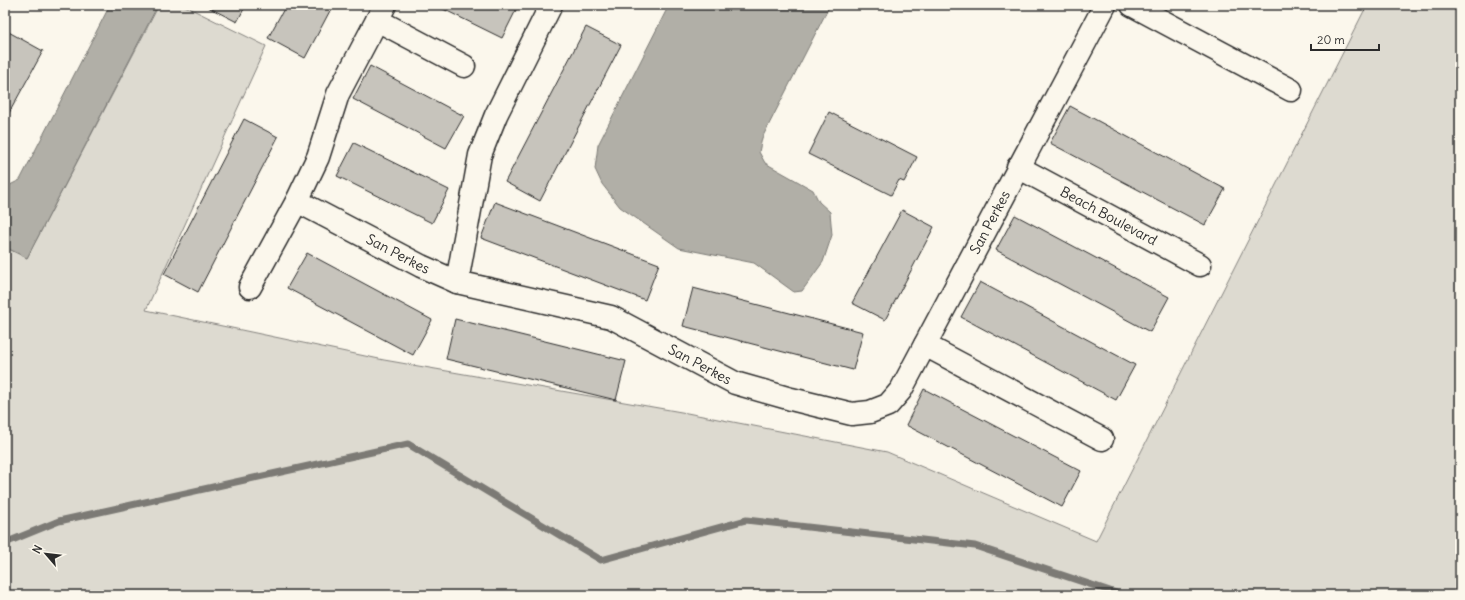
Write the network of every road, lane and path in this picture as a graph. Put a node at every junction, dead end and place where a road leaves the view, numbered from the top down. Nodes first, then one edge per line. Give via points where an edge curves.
1 (551, 5) edge
2 (1105, 5) edge
3 (1132, 5) edge
4 (381, 13) edge
5 (464, 66) dead end
6 (1291, 90) dead end
7 (1018, 167) junction
8 (297, 201) junction
9 (1200, 265) dead end
10 (457, 282) junction
11 (250, 287) dead end
12 (925, 345) junction
13 (1102, 439) dead end

1 - 10 street via 496,115 480,155
2 - 7 street, San Perkes
3 - 6 street
4 - 5 street
4 - 8 street via 338,94 318,157
7 - 9 street, Beach Boulevard
7 - 12 street, San Perkes
8 - 10 street, San Perkes
8 - 11 street
10 - 12 street, San Perkes via 611,317 735,383 852,414 870,412 888,405 901,390
12 - 13 street

